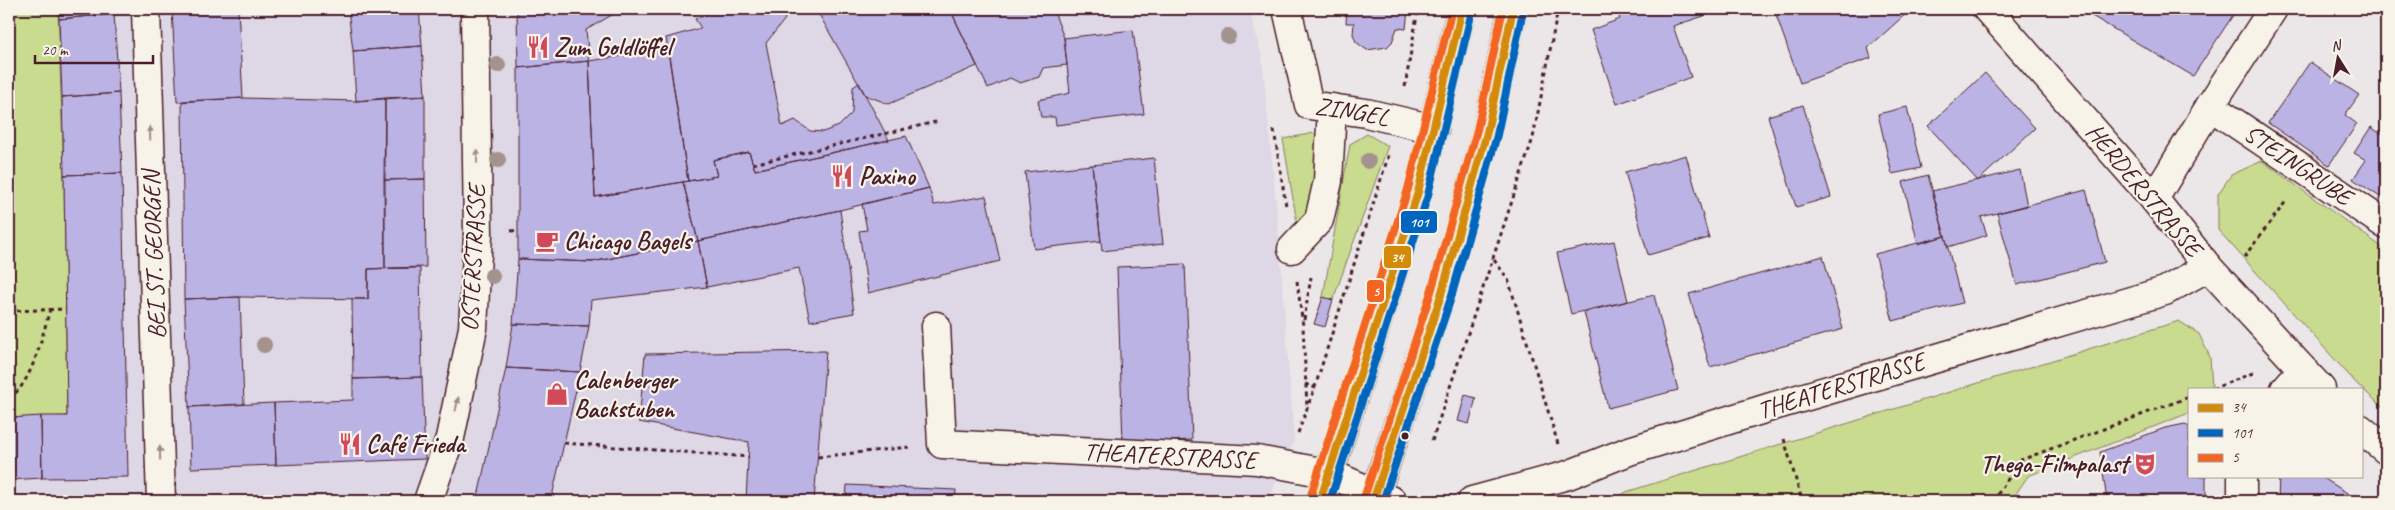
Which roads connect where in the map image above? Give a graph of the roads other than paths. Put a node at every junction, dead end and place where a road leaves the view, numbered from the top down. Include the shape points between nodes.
1 (146, 9) edge
2 (475, 9) edge
3 (1287, 9) edge
4 (1462, 9) edge
5 (1513, 9) edge
6 (1987, 9) edge
7 (2272, 9) edge
8 (2210, 106) junction
9 (1332, 108) junction
10 (1434, 129) junction
11 (2154, 199) junction
12 (2386, 224) edge
13 (1292, 249) road end
14 (2216, 276) junction
15 (936, 326) dead end
16 (2303, 383) edge
17 (2362, 430) edge
18 (2386, 450) edge
19 (1331, 474) junction
20 (2242, 478) edge
21 (1380, 499) edge
22 (161, 501) edge
23 (428, 501) edge
24 (1320, 501) edge
25 (1472, 501) edge
26 (2242, 501) edge

22 -> 1 street, BEI ST. GEORGEN
23 -> 2 street, OSTERSTRASSE via 450,438 473,328 478,235
3 - 9 street, ZINGEL via 1309,105
4 - 10 main road
5 - 21 main road via 1487,132
6 - 11 street, HERDERSTRASSE
7 - 8 street
8 - 11 street
8 - 12 street, STEINGRUBE
9 - 10 street, ZINGEL
9 - 13 street via 1328,181 1319,220
10 - 19 main road via 1418,192
11 - 14 street, HERDERSTRASSE
14 - 16 street, HERDERSTRASSE
14 - 25 street, THEATERSTRASSE via 1774,406 1629,451 1568,475
15 - 19 street, THEATERSTRASSE via 942,444 1257,460
17 - 18 street
19 - 21 street, THEATERSTRASSE
19 - 24 main road
20 - 26 street

